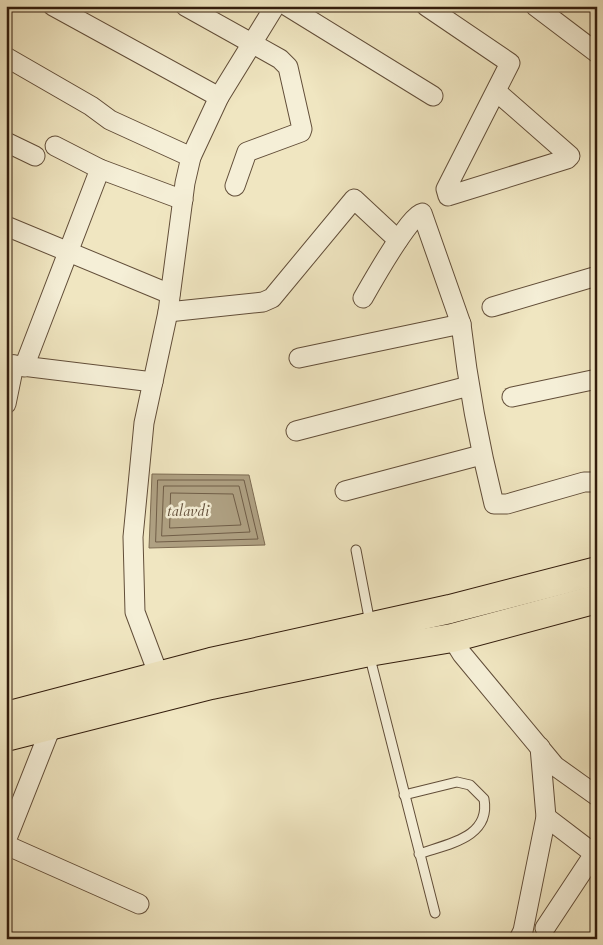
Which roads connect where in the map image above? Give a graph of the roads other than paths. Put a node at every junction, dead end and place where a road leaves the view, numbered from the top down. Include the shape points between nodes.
1 (53, 6) edge
2 (185, 6) edge
3 (275, 6) edge
4 (287, 6) edge
5 (426, 6) edge
6 (535, 6) edge
7 (252, 42) junction
8 (597, 53) edge
9 (6, 57) edge
10 (497, 92) junction
11 (433, 96) dead end
12 (219, 97) junction
13 (6, 142) edge
14 (55, 146) dead end
15 (35, 156) dead end
16 (191, 157) junction
17 (100, 170) junction
18 (235, 186) dead end
19 (183, 200) junction
20 (6, 226) edge
21 (398, 240) junction
22 (69, 253) junction
23 (597, 276) edge
24 (363, 298) dead end
25 (169, 303) junction
26 (492, 306) dead end
27 (461, 324) junction
28 (299, 358) dead end
29 (15, 365) edge
30 (597, 379) edge
31 (153, 382) junction
32 (468, 386) junction
33 (512, 397) dead end
34 (6, 404) edge
35 (296, 431) dead end
36 (481, 455) junction
37 (597, 482) edge
38 (345, 491) dead end
39 (356, 550) dead end
40 (597, 572) edge
41 (597, 599) edge
42 (370, 625) junction
43 (452, 638) junction
44 (369, 652) junction
45 (159, 676) junction
46 (61, 702) junction
47 (6, 716) edge
48 (51, 727) junction
49 (6, 737) edge
50 (540, 747) junction
51 (404, 796) junction
52 (597, 796) edge
53 (546, 817) junction
54 (6, 842) edge
55 (6, 845) edge
56 (419, 854) junction
57 (596, 855) edge
58 (139, 904) dead end
59 (434, 913) dead end
60 (531, 934) edge

1 - 12 street
2 - 7 street
3 - 7 street
4 - 11 street
5 - 10 street via 510,63
6 - 8 street
7 - 12 street
7 - 18 street via 280,58 288,67 302,129 296,135 247,152
9 - 16 street via 110,120
10 - 10 street via 570,156 448,196 446,189
12 - 16 street
13 - 15 street
14 - 17 street
16 - 19 street
17 - 19 street
17 - 22 street
19 - 25 street
20 - 22 street
21 - 24 street
21 - 25 street via 354,199 272,298 263,302
21 - 27 street via 422,213
22 - 25 street
22 - 29 street
23 - 26 street
25 - 31 street
27 - 28 street
27 - 32 street
29 - 31 street
29 - 34 street
30 - 33 street
31 - 45 street via 144,423 133,537 135,612
32 - 35 street
32 - 36 street
36 - 37 street via 494,504 507,504 584,482
36 - 38 street
39 - 42 lane
40 - 42 main road via 450,609
41 - 43 main road
42 - 45 main road
43 - 44 main road
43 - 50 street
44 - 48 main road via 211,685
44 - 51 lane
45 - 46 main road
46 - 47 main road
46 - 48 street
48 - 49 main road
48 - 54 street
50 - 52 street via 555,766
50 - 53 street
51 - 56 lane
51 - 56 lane via 465,782 484,799 482,821 473,834
53 - 57 street
53 - 60 street
55 - 58 street
56 - 59 lane
57 - 60 street

